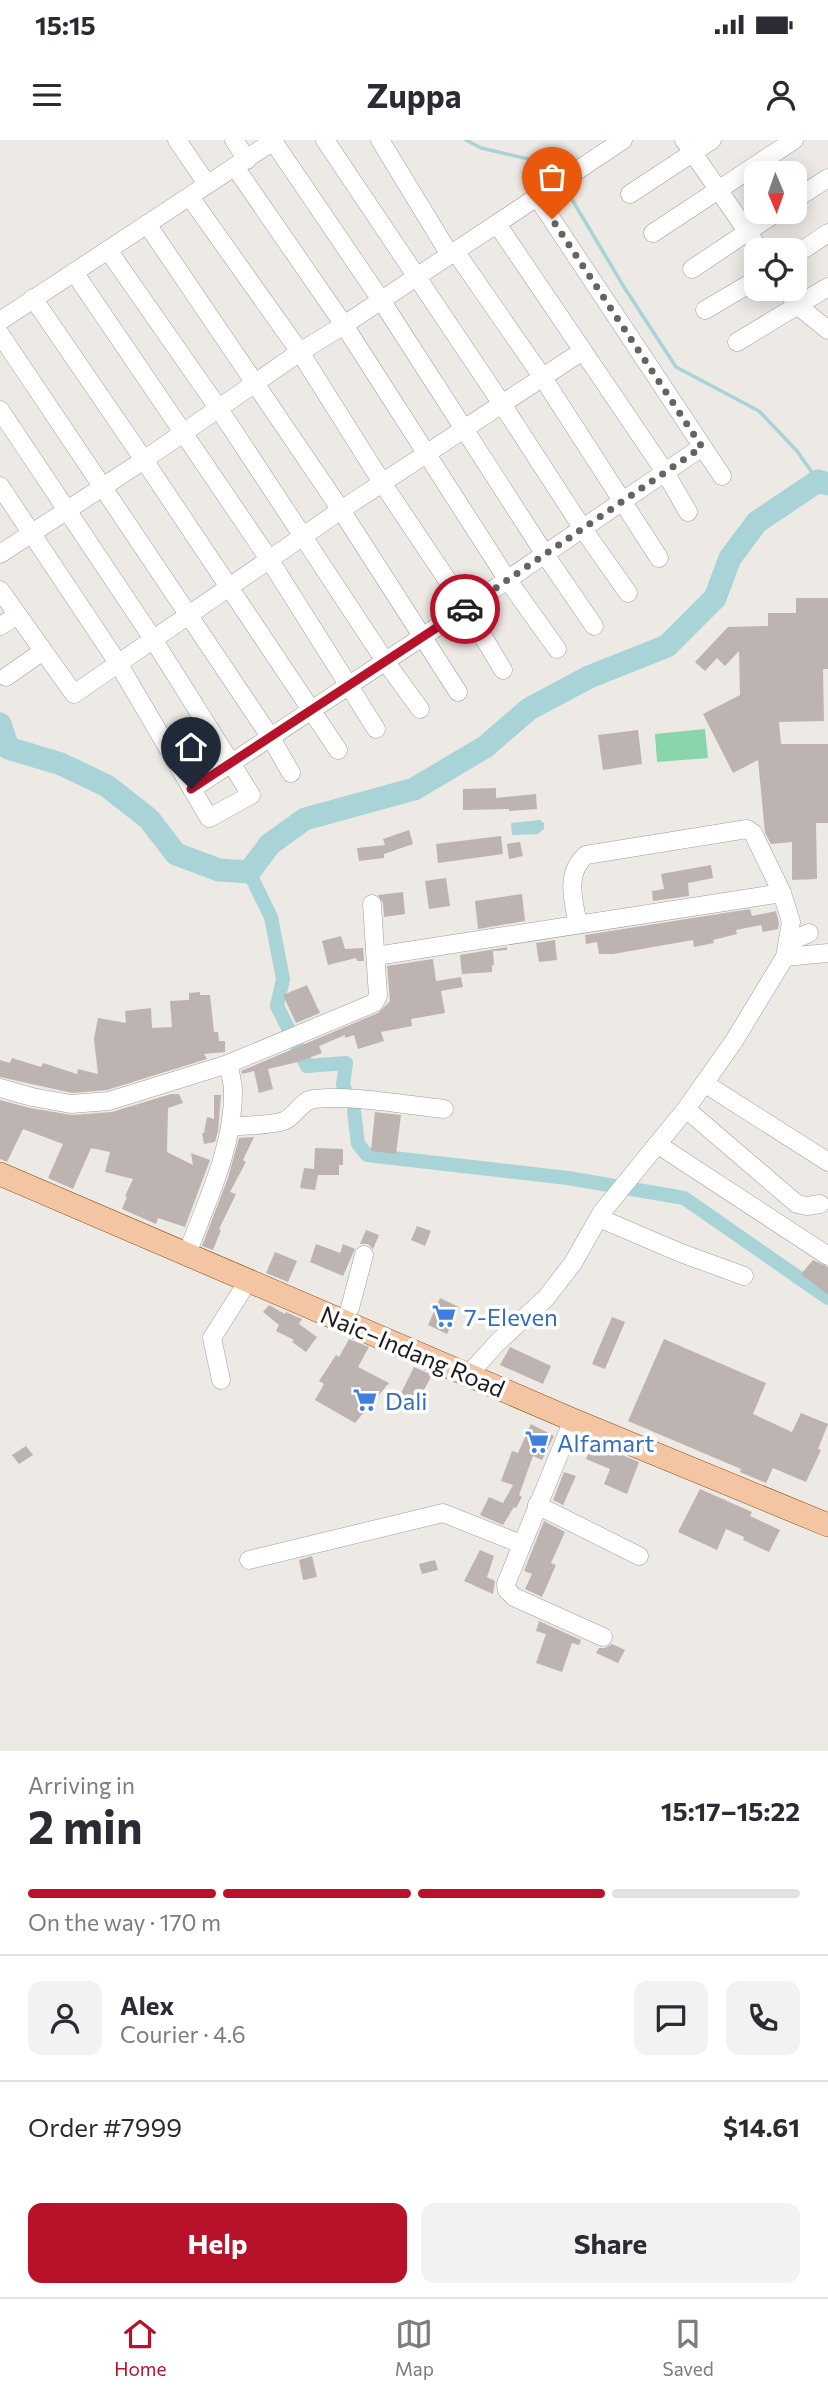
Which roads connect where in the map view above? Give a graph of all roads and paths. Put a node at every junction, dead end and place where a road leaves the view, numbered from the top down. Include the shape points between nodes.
1 (177, 140) edge
2 (234, 140) edge
3 (325, 140) edge
4 (380, 140) edge
5 (623, 140) edge
6 (712, 140) edge
7 (794, 140) edge
8 (274, 141) edge
9 (688, 146) edge
10 (241, 163) junction
11 (828, 178) edge
12 (207, 184) junction
13 (718, 190) junction
14 (807, 192) edge
15 (629, 194) dead end
16 (539, 195) junction
17 (190, 197) junction
18 (147, 224) junction
19 (497, 224) junction
20 (759, 224) edge
21 (747, 232) junction
22 (653, 233) dead end
23 (828, 233) edge
24 (751, 238) edge
25 (807, 247) edge
26 (108, 250) junction
27 (453, 253) junction
28 (692, 269) dead end
29 (74, 272) junction
30 (416, 277) junction
31 (744, 287) edge
32 (828, 287) edge
33 (33, 298) junction
34 (382, 300) junction
35 (794, 301) edge
36 (798, 306) junction
37 (705, 310) dead end
38 (0, 321) edge
39 (344, 325) junction
40 (828, 330) edge
41 (0, 334) edge
42 (737, 342) dead end
43 (300, 352) junction
44 (582, 352) junction
45 (543, 378) junction
46 (257, 383) junction
47 (502, 404) junction
48 (219, 409) junction
49 (0, 410) edge
50 (463, 428) junction
51 (184, 432) junction
52 (702, 447) junction
53 (426, 453) junction
54 (144, 460) junction
55 (665, 472) junction
56 (722, 476) dead end
57 (383, 484) junction
58 (0, 486) edge
59 (103, 486) junction
60 (622, 500) junction
61 (66, 510) junction
62 (341, 510) junction
63 (688, 512) dead end
64 (583, 529) junction
65 (31, 533) junction
66 (303, 536) junction
67 (0, 554) edge
68 (544, 554) junction
69 (659, 558) dead end
70 (269, 559) junction
71 (507, 579) junction
72 (229, 588) junction
73 (0, 590) edge
74 (628, 593) dead end
75 (466, 608) junction
76 (18, 615) junction
77 (188, 615) junction
78 (0, 626) edge
79 (594, 626) dead end
80 (422, 635) junction
81 (153, 639) junction
82 (557, 649) dead end
83 (43, 651) junction
84 (385, 661) junction
85 (118, 663) junction
86 (503, 670) dead end
87 (6, 677) dead end
88 (349, 685) junction
89 (458, 692) dead end
90 (420, 709) dead end
91 (311, 710) junction
92 (376, 729) dead end
93 (271, 738) junction
94 (338, 750) dead end
95 (231, 765) junction
96 (291, 773) dead end
97 (191, 789) junction
98 (782, 893) junction
99 (372, 904) dead end
100 (578, 924) junction
101 (809, 933) dead end
102 (787, 950) junction
103 (828, 953) edge
104 (376, 956) junction
105 (228, 1064) junction
106 (704, 1083) junction
107 (0, 1088) edge
108 (444, 1109) dead end
109 (686, 1109) junction
110 (230, 1127) junction
111 (657, 1144) junction
112 (828, 1163) edge
113 (0, 1174) edge
114 (820, 1204) dead end
115 (600, 1215) junction
116 (187, 1254) junction
117 (364, 1255) dead end
118 (828, 1256) edge
119 (744, 1276) dead end
120 (248, 1281) junction
121 (348, 1314) junction
122 (469, 1374) junction
123 (221, 1380) dead end
124 (573, 1420) junction
125 (537, 1506) junction
126 (828, 1525) edge
127 (521, 1544) junction
128 (639, 1556) dead end
129 (249, 1560) dead end
130 (603, 1637) dead end

1 - 12 street
2 - 10 street
3 - 30 street
4 - 27 street
5 - 16 street
6 - 9 street
7 - 13 street
8 - 10 street
8 - 34 street
9 - 13 street
9 - 15 street
10 - 12 street
10 - 39 street
11 - 14 street
12 - 17 street
13 - 21 street
13 - 22 street
16 - 19 street
16 - 52 street
17 - 18 street
17 - 43 street
18 - 26 street
18 - 46 street
19 - 27 street
19 - 44 street
20 - 21 street
21 - 24 street
21 - 28 street
23 - 25 street
26 - 29 street
26 - 48 street
27 - 30 street
27 - 45 street
29 - 33 street
29 - 51 street
30 - 34 street
30 - 47 street
31 - 37 street
32 - 36 street
33 - 38 street
33 - 54 street
34 - 39 street
34 - 50 street
35 - 36 street
36 - 40 street
36 - 42 street
39 - 43 street
39 - 53 street
41 - 59 street
43 - 46 street
43 - 57 street
44 - 45 street
44 - 55 street
45 - 47 street
45 - 60 street
46 - 48 street
46 - 62 street
47 - 50 street
47 - 64 street
48 - 51 street
48 - 66 street
49 - 61 street
50 - 53 street
50 - 68 street
51 - 54 street
51 - 70 street
52 - 55 street
52 - 56 street
53 - 57 street
53 - 71 street
54 - 59 street
54 - 72 street
55 - 60 street
55 - 63 street
57 - 62 street
57 - 75 street
58 - 65 street
59 - 61 street
59 - 77 street
60 - 64 street
60 - 69 street
61 - 65 street
61 - 81 street
62 - 66 street
62 - 80 street
64 - 68 street
64 - 74 street
65 - 67 street
65 - 85 street
66 - 70 street
66 - 84 street
68 - 71 street
68 - 79 street
70 - 72 street
70 - 88 street
71 - 75 street
71 - 82 street
72 - 77 street
72 - 91 street
73 - 76 street
75 - 80 street
75 - 86 street
76 - 78 street
76 - 83 street
77 - 81 street
77 - 93 street
80 - 84 street
80 - 89 street
81 - 85 street
81 - 95 street
83 - 85 street via 74,694
83 - 87 street
84 - 88 street
84 - 90 street
85 - 97 street
88 - 91 street
88 - 92 street
91 - 93 street
91 - 94 street
93 - 95 street
93 - 96 street
95 - 97 street
95 - 97 street via 251,795 209,818
98 - 100 street
98 - 100 street via 753,833 735,830 586,855 571,884
98 - 102 street via 791,922
99 - 104 street
100 - 104 street
101 - 102 street
102 - 103 street
102 - 106 street
104 - 105 street via 378,996 374,1003
105 - 107 street via 109,1101 71,1104
105 - 110 street via 234,1088
106 - 109 street
106 - 112 street
108 - 110 street via 312,1100 280,1122
109 - 111 street
109 - 114 street via 797,1204
110 - 116 street
111 - 115 street
111 - 118 street
113 - 116 main road, Naic–Indang Road
115 - 119 street
115 - 122 street via 573,1263 546,1298
116 - 120 main road, Naic–Indang Road
117 - 121 street
120 - 121 main road, Naic–Indang Road
120 - 123 street via 212,1338
121 - 122 main road, Naic–Indang Road
122 - 124 main road, Naic–Indang Road
124 - 125 street
124 - 126 main road, Naic–Indang Road
125 - 127 street
125 - 128 street
127 - 129 street via 443,1513
127 - 130 street via 507,1577 510,1594

